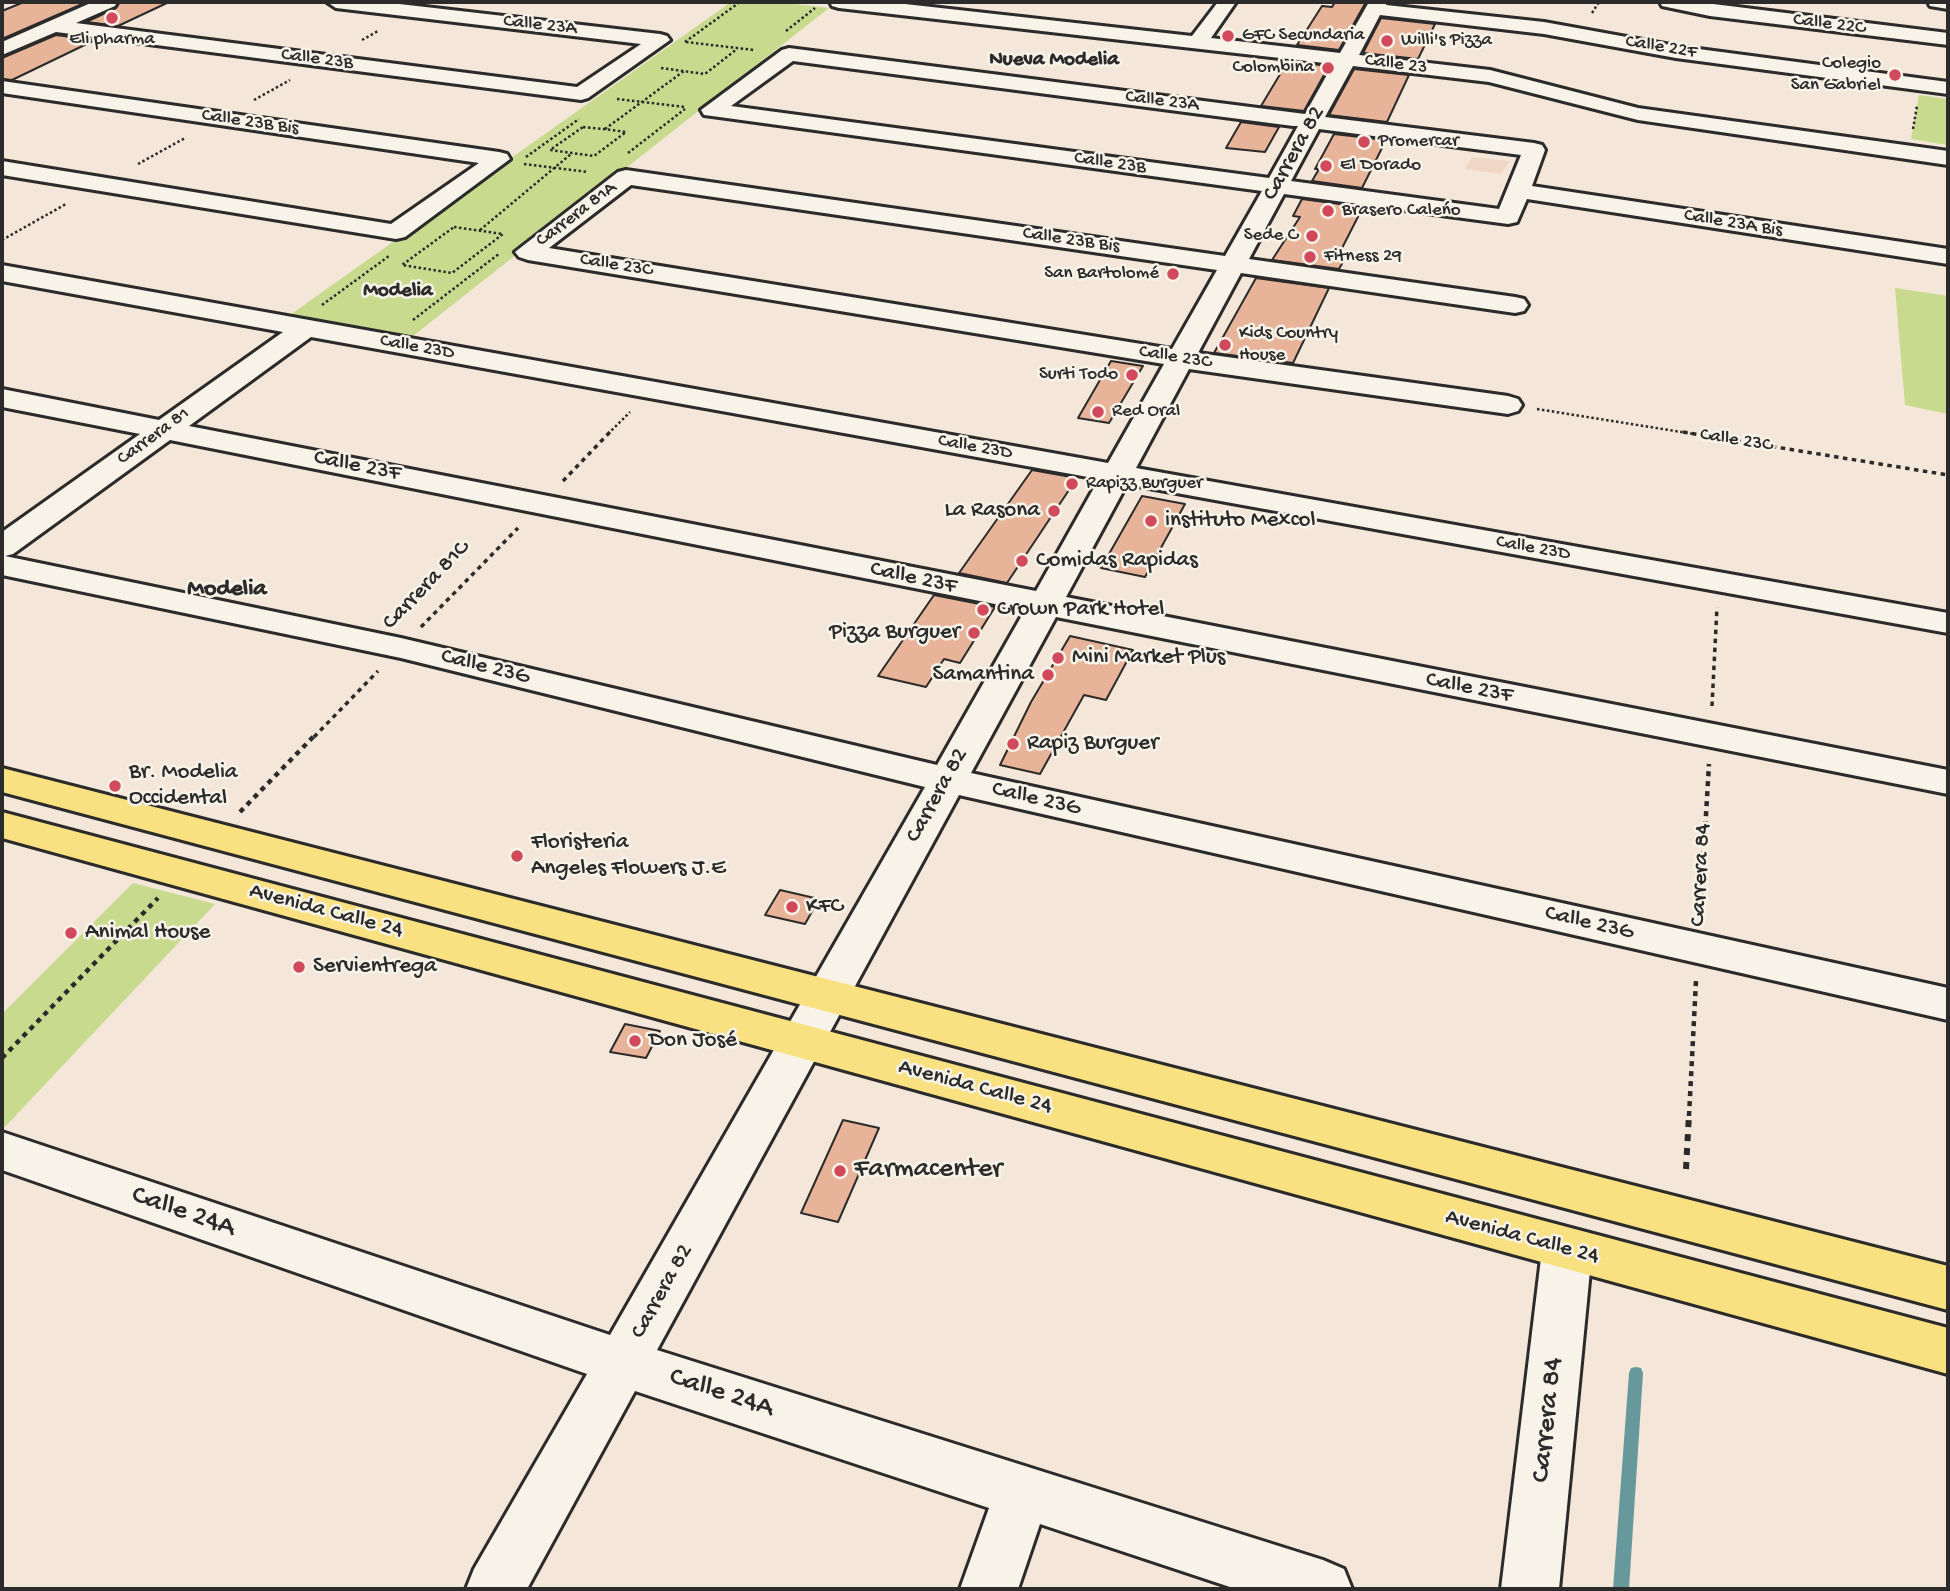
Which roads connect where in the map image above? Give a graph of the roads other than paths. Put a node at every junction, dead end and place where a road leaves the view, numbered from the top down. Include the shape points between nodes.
1 (108, 2) edge
2 (336, 2) edge
3 (839, 2) edge
4 (1227, 2) edge
5 (1669, 2) edge
6 (1937, 2) edge
7 (1948, 3) edge
8 (922, 6) edge
9 (1376, 6) edge
10 (1070, 10) dead end
11 (53, 26) junction
12 (1055, 26) junction
13 (1948, 39) edge
14 (1198, 42) junction
15 (2, 49) edge
16 (789, 54) joint
17 (1347, 59) junction
18 (2, 87) edge
19 (1948, 88) edge
20 (582, 94) joint
21 (1567, 98) junction
22 (1552, 120) dead end
23 (1313, 121) junction
24 (1948, 158) edge
25 (2, 168) edge
26 (626, 177) joint
27 (1277, 186) junction
28 (1518, 191) junction
29 (528, 252) joint
30 (1913, 252) junction
31 (1948, 257) edge
32 (1234, 264) junction
33 (2, 273) edge
34 (1948, 273) edge
35 (1515, 305) dead end
36 (306, 328) junction
37 (1181, 359) junction
38 (2, 398) edge
39 (1508, 405) road end
40 (165, 429) junction
41 (1117, 474) junction
42 (2, 547) edge
43 (2, 565) edge
44 (1044, 606) junction
45 (1948, 623) edge
46 (2, 780) edge
47 (947, 780) junction
48 (1948, 782) edge
49 (2, 825) edge
50 (827, 997) junction
51 (1948, 1004) edge
52 (804, 1041) junction
53 (2, 1151) edge
54 (1567, 1250) junction
55 (1948, 1288) edge
56 (1948, 1351) edge
57 (623, 1363) junction
58 (1023, 1492) junction
59 (495, 1589) edge
60 (989, 1589) edge
61 (1323, 1589) edge
62 (1530, 1589) edge

1 - 11 street
2 - 20 street, Calle 23A via 660,40
3 - 8 street, Calle 23
4 - 14 street
5 - 13 street, Calle 22C
6 - 7 street
8 - 12 street, Calle 23
9 - 17 street, Carrera 82
9 - 19 street, Calle 22F
10 - 12 street
11 - 15 street
11 - 20 street, Calle 23B
12 - 14 street, Calle 23
14 - 17 street, Calle 23
16 - 23 street, Calle 23A
16 - 27 street, Calle 23B via 712,110
17 - 21 street, Calle 23 via 1490,76
17 - 23 street, Carrera 82
18 - 25 street, Calle 23B Bis via 499,159 396,232
21 - 22 street
21 - 24 street, Calle 23 via 1638,114
23 - 27 street, Carrera 82
23 - 28 street, Calle 23A via 1534,150
26 - 29 street, Carrera 81A
26 - 32 street, Calle 23B Bis
27 - 28 street, Calle 23B via 1508,217
27 - 32 street, Carrera 82
28 - 30 street, Calle 23A Bis
29 - 37 street, Calle 23C
30 - 31 street, Calle 23A Bis
30 - 34 street via 1913,264
32 - 35 street, Calle 23B Bis
32 - 37 street, Carrera 82
33 - 36 street, Calle 23D
36 - 40 street, Carrera 81
36 - 41 street, Calle 23D
37 - 39 street, Calle 23C
37 - 41 street, Carrera 82
38 - 40 street, Calle 23F
40 - 42 street, Carrera 81
40 - 44 street, Calle 23F
41 - 44 street, Carrera 82
41 - 45 street, Calle 23D via 1520,537 1719,582
43 - 47 street, Calle 23G via 401,648
44 - 47 street, Carrera 82
44 - 48 street, Calle 23F
46 - 50 main road, Avenida Calle 24
47 - 50 street, Carrera 82
47 - 51 street, Calle 23G
49 - 52 main road, Avenida Calle 24
50 - 52 street, Carrera 82
50 - 55 main road, Avenida Calle 24
52 - 54 main road, Avenida Calle 24
52 - 57 street, Carrera 82
53 - 57 street, Calle 24A
54 - 56 main road, Avenida Calle 24
54 - 62 street, Carrera 84
57 - 58 street, Calle 24A
57 - 59 street, Carrera 82
58 - 60 street
58 - 61 street, Calle 24A

